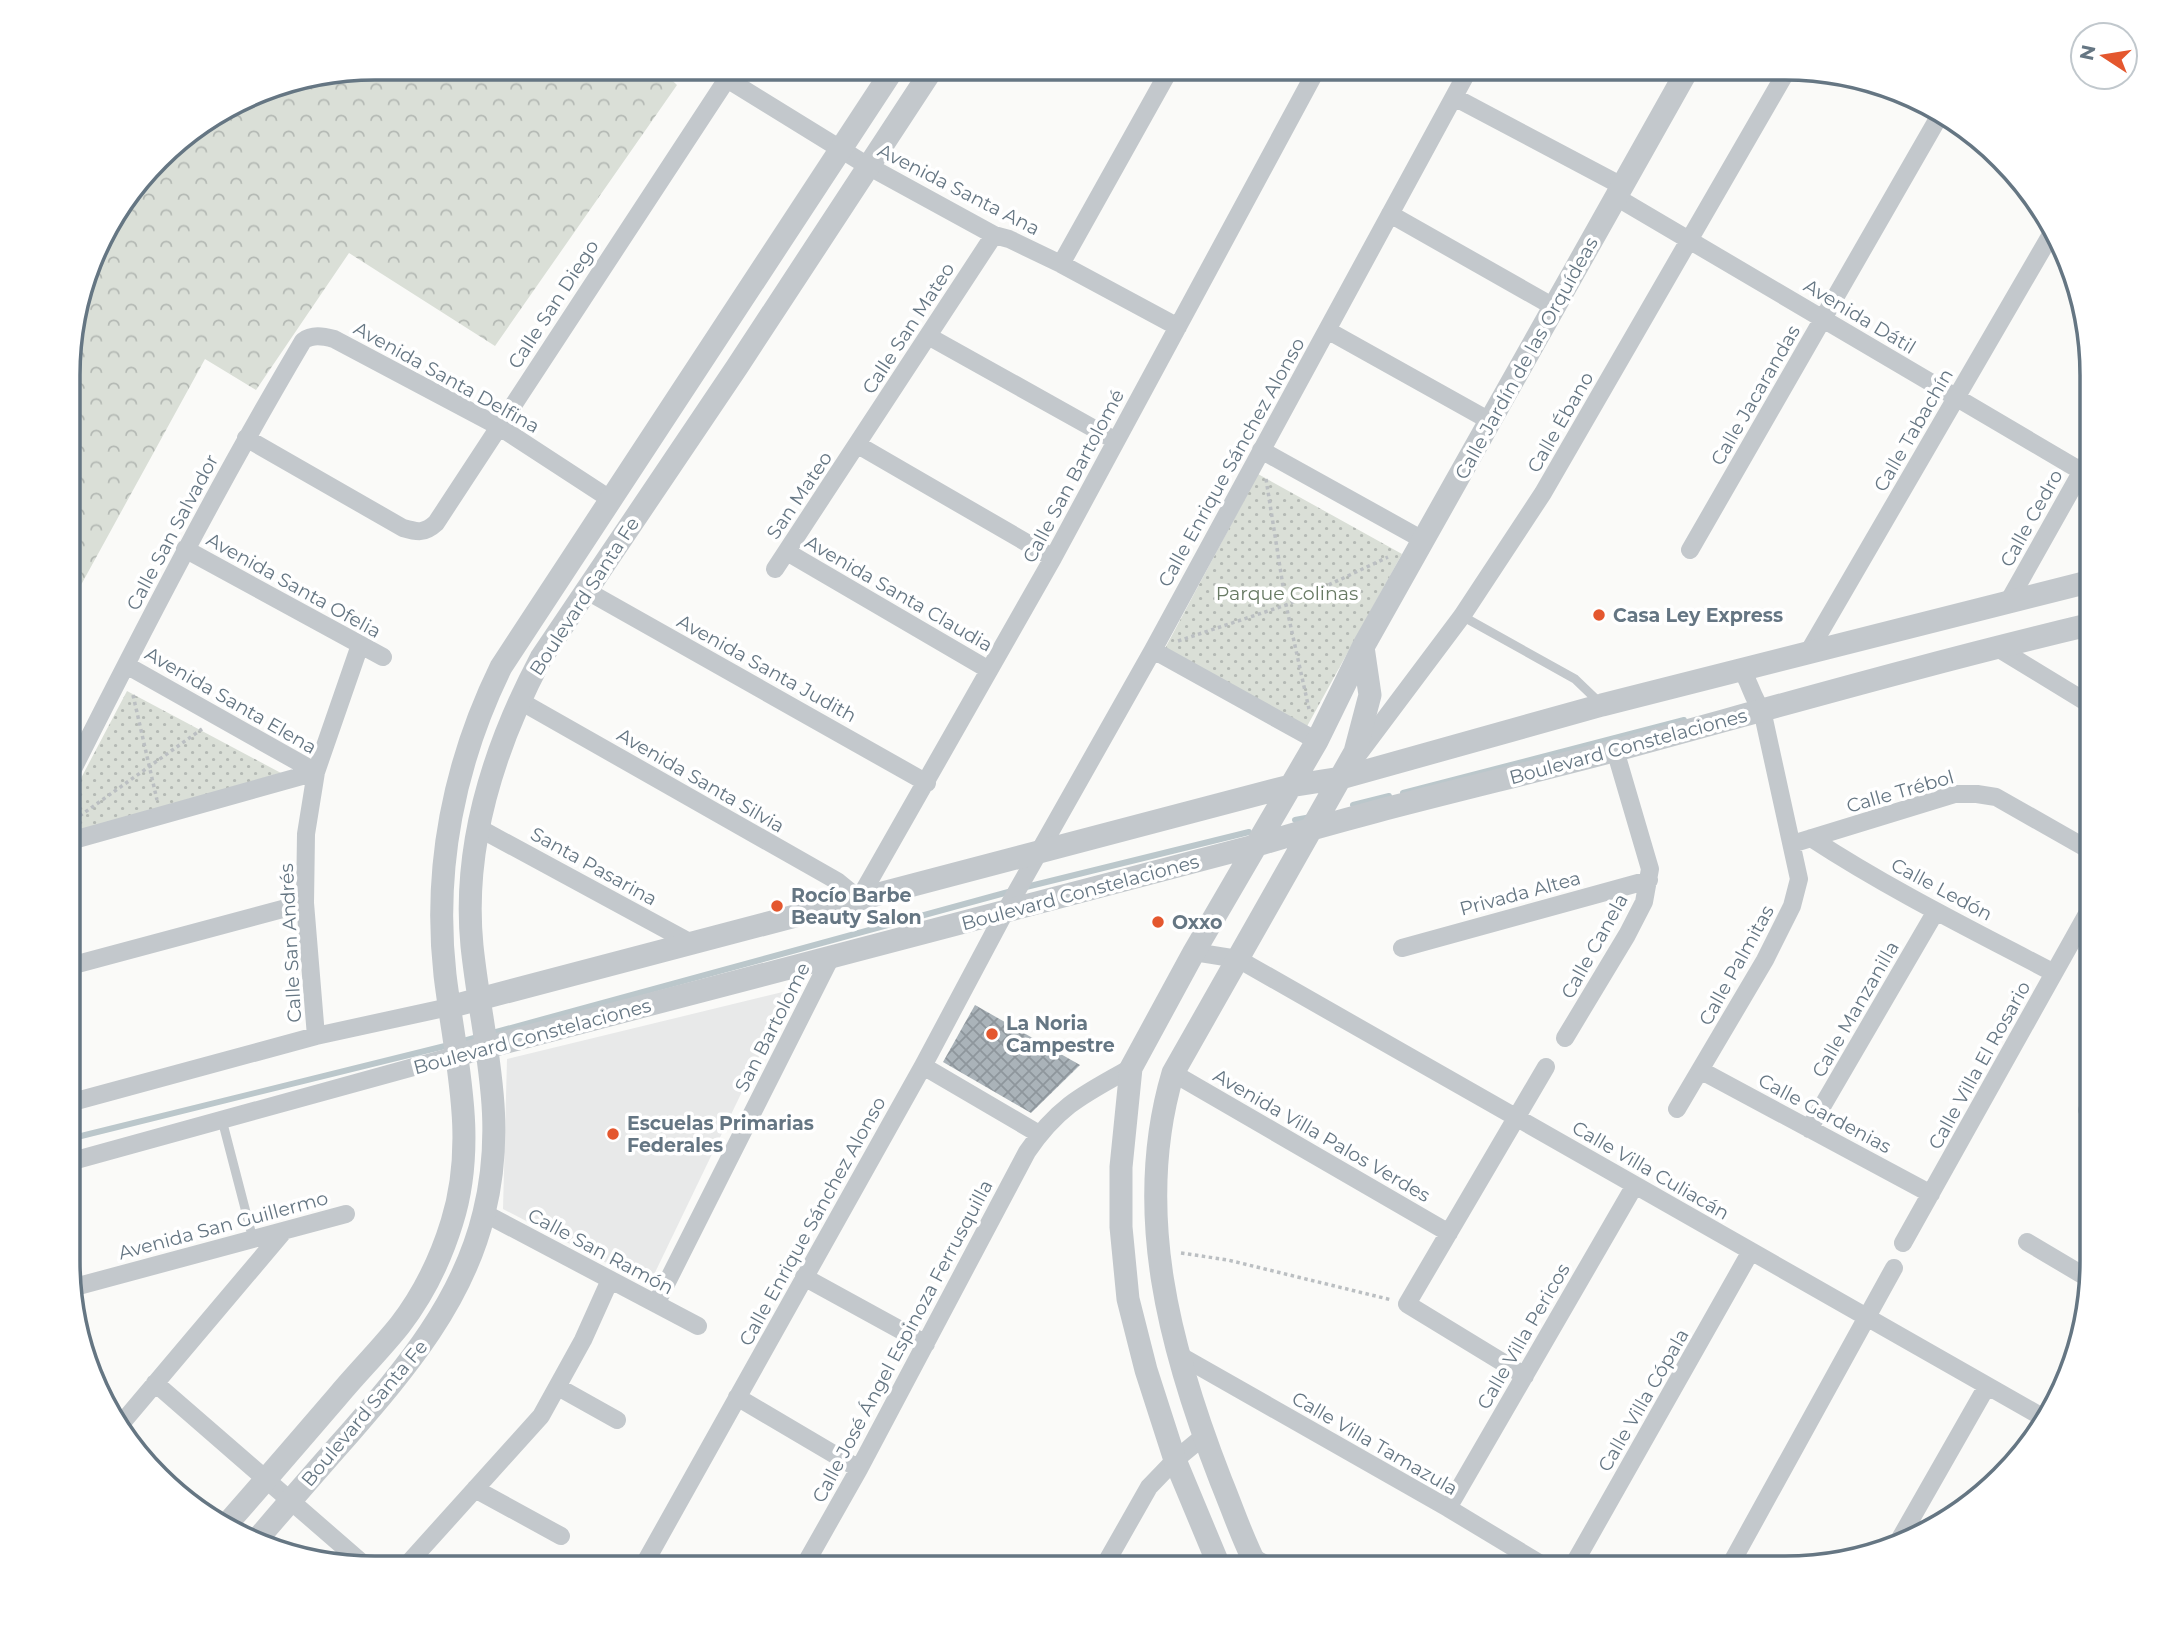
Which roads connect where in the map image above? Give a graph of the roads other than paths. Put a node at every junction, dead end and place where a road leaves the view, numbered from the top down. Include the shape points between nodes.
1 (726, 80) edge
2 (729, 80) edge
3 (886, 80) edge
4 (925, 80) edge
5 (1164, 80) edge
6 (1311, 80) edge
7 (1463, 80) edge
8 (1682, 80) edge
9 (1782, 80) edge
10 (1454, 97) junction
11 (1936, 122) edge
12 (841, 150) junction
13 (867, 166) junction
14 (1619, 192) junction
15 (1390, 214) junction
16 (994, 235) junction
17 (1689, 240) junction
18 (2047, 241) edge
19 (1061, 264) junction
20 (1555, 307) junction
21 (1823, 319) junction
22 (1178, 327) junction
23 (1327, 330) junction
24 (928, 336) junction
25 (334, 339) joint
26 (1956, 398) junction
27 (1490, 421) junction
28 (498, 426) junction
29 (246, 438) junction
30 (1116, 441) junction
31 (858, 444) junction
32 (1261, 450) junction
33 (2080, 470) edge
34 (2080, 473) edge
35 (610, 499) junction
36 (1423, 540) junction
37 (185, 549) junction
38 (1690, 550) dead end
39 (787, 552) junction
40 (1053, 558) junction
41 (775, 569) dead end
42 (2080, 584) edge
43 (587, 591) junction
44 (2007, 604) junction
45 (1462, 616) junction
46 (2080, 627) edge
47 (360, 645) junction
48 (1363, 647) junction
49 (1996, 647) junction
50 (1153, 650) junction
51 (1810, 651) junction
52 (383, 657) dead end
53 (126, 665) junction
54 (989, 670) junction
55 (1745, 674) junction
56 (2080, 698) edge
57 (520, 701) junction
58 (1602, 705) junction
59 (1759, 707) junction
60 (1317, 741) junction
61 (1615, 750) junction
62 (80, 755) edge
63 (316, 772) junction
64 (1341, 778) junction
65 (927, 783) junction
66 (1290, 786) junction
67 (477, 827) junction
68 (1312, 828) junction
69 (80, 838) edge
70 (1811, 838) junction
71 (1792, 844) junction
72 (2080, 845) edge
73 (1254, 846) junction
74 (1038, 852) junction
75 (1649, 880) junction
76 (859, 899) junction
77 (305, 903) junction
78 (1011, 903) junction
79 (1936, 911) junction
80 (2080, 927) edge
81 (691, 943) junction
82 (1402, 948) dead end
83 (1194, 952) junction
84 (831, 957) junction
85 (1238, 959) junction
86 (80, 963) edge
87 (2054, 973) junction
88 (481, 1005) junction
89 (451, 1014) junction
90 (316, 1036) junction
91 (1565, 1038) dead end
92 (487, 1042) junction
93 (456, 1051) junction
94 (923, 1066) junction
95 (1546, 1067) dead end
96 (1131, 1068) junction
97 (1700, 1070) junction
98 (1173, 1073) junction
99 (80, 1100) edge
100 (1677, 1109) dead end
101 (1517, 1118) junction
102 (222, 1120) junction
103 (1809, 1129) junction
104 (1039, 1133) junction
105 (80, 1159) edge
106 (1635, 1185) junction
107 (1931, 1194) junction
108 (484, 1213) junction
109 (346, 1214) dead end
110 (284, 1231) junction
111 (1449, 1233) junction
112 (253, 1239) junction
113 (2027, 1242) dead end
114 (1903, 1243) dead end
115 (1751, 1251) junction
116 (1894, 1268) dead end
117 (2079, 1273) edge
118 (804, 1277) junction
119 (610, 1280) junction
120 (81, 1285) edge
121 (656, 1304) junction
122 (1867, 1317) junction
123 (698, 1326) dead end
124 (926, 1345) junction
125 (1179, 1355) junction
126 (1525, 1376) junction
127 (155, 1383) junction
128 (1987, 1385) junction
129 (558, 1387) junction
130 (737, 1397) junction
131 (135, 1407) junction
132 (121, 1411) edge
133 (2037, 1414) edge
134 (126, 1418) edge
135 (617, 1420) dead end
136 (1204, 1436) junction
137 (1175, 1460) junction
138 (859, 1469) junction
139 (265, 1479) junction
140 (475, 1489) junction
141 (290, 1501) junction
142 (1448, 1508) junction
143 (231, 1519) edge
144 (1904, 1531) edge
145 (262, 1534) edge
146 (561, 1536) dead end
147 (354, 1556) edge
148 (415, 1556) edge
149 (649, 1556) edge
150 (810, 1556) edge
151 (1110, 1556) edge
152 (1215, 1556) edge
153 (1253, 1556) edge
154 (1527, 1556) edge
155 (1578, 1556) edge
156 (1735, 1556) edge

1 - 28 street, Calle San Diego
2 - 12 street, Avenida Santa Ana
3 - 12 street, Boulevard Santa Fe
4 - 13 street, Boulevard Santa Fe
5 - 19 street
6 - 22 street, Calle San Bartolomé
7 - 10 street, Calle Enrique Sánchez Alonso
8 - 14 street, Calle Jardín de las Orquídeas
9 - 17 street, Calle Ébano
10 - 14 street, Avenida Dátil
10 - 15 street, Calle Enrique Sánchez Alonso
11 - 21 street, Calle Jacarandas
12 - 13 street, Avenida Santa Ana
12 - 35 street, Boulevard Santa Fe
13 - 16 street, Avenida Santa Ana
13 - 43 street, Boulevard Santa Fe
14 - 17 street, Avenida Dátil
14 - 20 street, Calle Jardín de las Orquídeas
15 - 20 street
15 - 23 street, Calle Enrique Sánchez Alonso
16 - 19 street, Avenida Santa Ana
16 - 24 street, Calle San Mateo
17 - 21 street, Avenida Dátil
17 - 45 street, Calle Ébano via 1543,493
18 - 26 street, Calle Tabachín
19 - 22 street, Avenida Santa Ana
20 - 27 street, Calle Jardín de las Orquídeas
21 - 26 street, Avenida Dátil
21 - 38 street, Calle Jacarandas
22 - 30 street, Calle San Bartolomé
23 - 27 street
23 - 32 street, Calle Enrique Sánchez Alonso
24 - 30 street
24 - 31 street, Calle San Mateo
25 - 28 street, Avenida Santa Delfina
25 - 29 street, Calle San Salvador via 315,336 303,341
26 - 33 street, Avenida Dátil
26 - 51 street, Calle Tabachín
27 - 36 street, Calle Jardín de las Orquídeas
28 - 29 street, Calle San Diego via 436,523 422,533 403,528
28 - 35 street, Avenida Santa Delfina
29 - 37 street, Calle San Salvador
30 - 40 street, Calle San Bartolomé
31 - 39 street, San Mateo
31 - 40 street
32 - 36 street
32 - 50 street, Calle Enrique Sánchez Alonso
34 - 44 street, Calle Cedro
35 - 89 street, Boulevard Santa Fe via 501,667 461,770 443,865 442,924
36 - 48 street, Calle Jardín de las Orquídeas
37 - 47 street, Avenida Santa Ofelia
37 - 53 street, Calle San Salvador
39 - 41 street, San Mateo
39 - 54 street, Avenida Santa Claudia
40 - 54 street, Calle San Bartolomé
42 - 44 street
43 - 57 street, Boulevard Santa Fe via 541,658
43 - 65 street, Avenida Santa Judith
44 - 51 street
45 - 58 lane via 1576,679
45 - 64 street, Calle Ébano
46 - 49 street, Boulevard Constelaciones
47 - 52 street, Avenida Santa Ofelia
47 - 63 street, Calle San Andrés
48 - 60 street, Calle Jardín de las Orquídeas
48 - 64 street via 1370,695 1355,752
49 - 56 street
49 - 59 street, Boulevard Constelaciones
50 - 60 street
50 - 74 street, Calle Enrique Sánchez Alonso
51 - 55 street
53 - 62 street, Calle San Salvador
53 - 63 street, Avenida Santa Elena
54 - 65 street, Calle San Bartolomé
55 - 58 street
55 - 59 street, Calle Palmitas
57 - 67 street, Boulevard Santa Fe via 489,781
57 - 76 street, Avenida Santa Silvia via 837,881
58 - 64 street
59 - 61 street, Boulevard Constelaciones
59 - 71 street, Calle Palmitas
60 - 66 street, Calle Jardín de las Orquídeas
61 - 68 street, Boulevard Constelaciones
61 - 75 street, Calle Canela via 1650,869
63 - 69 street
63 - 77 street, Calle San Andrés via 306,834
64 - 66 street
64 - 68 street
65 - 76 street, Calle San Bartolomé
66 - 73 street, Calle Jardín de las Orquídeas
66 - 74 street
67 - 81 street, Santa Pasarina
67 - 88 street, Boulevard Santa Fe via 470,903
68 - 73 street, Boulevard Constelaciones
68 - 85 street
70 - 71 street, Calle Trébol
70 - 72 street, Calle Trébol via 1955,794 1977,794 1996,797
70 - 79 street, Calle Ledón
71 - 97 street, Calle Palmitas via 1799,878 1792,906
73 - 78 street, Boulevard Constelaciones
73 - 83 street, Calle Jardín de las Orquídeas
74 - 76 street
74 - 78 street, Calle Enrique Sánchez Alonso
75 - 82 street, Privada Altea
75 - 91 street, Calle Canela via 1627,934
76 - 81 street
77 - 86 street
77 - 90 street, Calle San Andrés
78 - 84 street, Boulevard Constelaciones
78 - 94 street, Calle Enrique Sánchez Alonso
79 - 87 street, Calle Ledón
79 - 103 street, Calle Manzanilla
80 - 87 street, Calle Villa El Rosario
81 - 88 street
83 - 85 street
83 - 96 street, Calle Jardín de las Orquídeas
84 - 92 street, Boulevard Constelaciones
84 - 121 street, San Bartolome
85 - 98 street
85 - 101 street, Calle Villa Culiacán
87 - 107 street, Calle Villa El Rosario
88 - 89 street
88 - 92 street, Boulevard Santa Fe
89 - 90 street
89 - 93 street, Boulevard Santa Fe
90 - 99 street
92 - 93 street, Boulevard Constelaciones
92 - 108 street, Boulevard Santa Fe via 495,1120 492,1177
93 - 102 street, Boulevard Constelaciones
93 - 139 street, Boulevard Santa Fe via 464,1118 463,1173 453,1220 436,1263 400,1325
94 - 104 street
94 - 118 street, Calle Enrique Sánchez Alonso
95 - 101 street
96 - 104 street, Calle José Ángel Espinoza Ferrusquilla via 1080,1096
96 - 137 street via 1121,1167 1127,1287 1146,1370
97 - 100 street, Calle Palmitas
97 - 103 street, Calle Gardenias
98 - 111 street, Avenida Villa Palos Verdes
98 - 125 street via 1165,1100 1154,1198 1165,1301
101 - 106 street, Calle Villa Culiacán
101 - 111 street
102 - 105 street, Boulevard Constelaciones
102 - 112 lane
103 - 107 street, Calle Gardenias
104 - 124 street, Calle José Ángel Espinoza Ferrusquilla
106 - 115 street, Calle Villa Culiacán
106 - 126 street, Calle Villa Pericos
107 - 114 street, Calle Villa El Rosario
108 - 119 street, Calle San Ramón
108 - 141 street, Boulevard Santa Fe via 462,1278 437,1322 409,1363
109 - 110 street, Avenida San Guillermo
110 - 112 street, Avenida San Guillermo
110 - 127 street
111 - 126 street via 1407,1304
112 - 120 street, Avenida San Guillermo
113 - 117 street
115 - 122 street, Calle Villa Culiacán
115 - 155 street, Calle Villa Cópala
116 - 122 street
118 - 124 street
118 - 130 street, Calle Enrique Sánchez Alonso
119 - 121 street, Calle San Ramón
119 - 129 street
121 - 123 street, Calle San Ramón
122 - 128 street, Calle Villa Culiacán
122 - 156 street
124 - 138 street, Calle José Ángel Espinoza Ferrusquilla
125 - 136 street
125 - 142 street, Calle Villa Tamazula
126 - 142 street, Calle Villa Pericos
127 - 131 street
127 - 139 street
128 - 133 street, Calle Villa Culiacán
128 - 144 street
129 - 135 street
129 - 140 street via 541,1416
130 - 138 street
130 - 149 street, Calle Enrique Sánchez Alonso
131 - 132 street
131 - 134 street
136 - 137 street
136 - 153 street
137 - 151 street via 1149,1487
137 - 152 street
138 - 150 street, Calle José Ángel Espinoza Ferrusquilla
139 - 141 street
139 - 143 street, Boulevard Santa Fe
140 - 146 street
140 - 148 street
141 - 145 street, Boulevard Santa Fe
141 - 147 street
142 - 154 street, Calle Villa Tamazula

